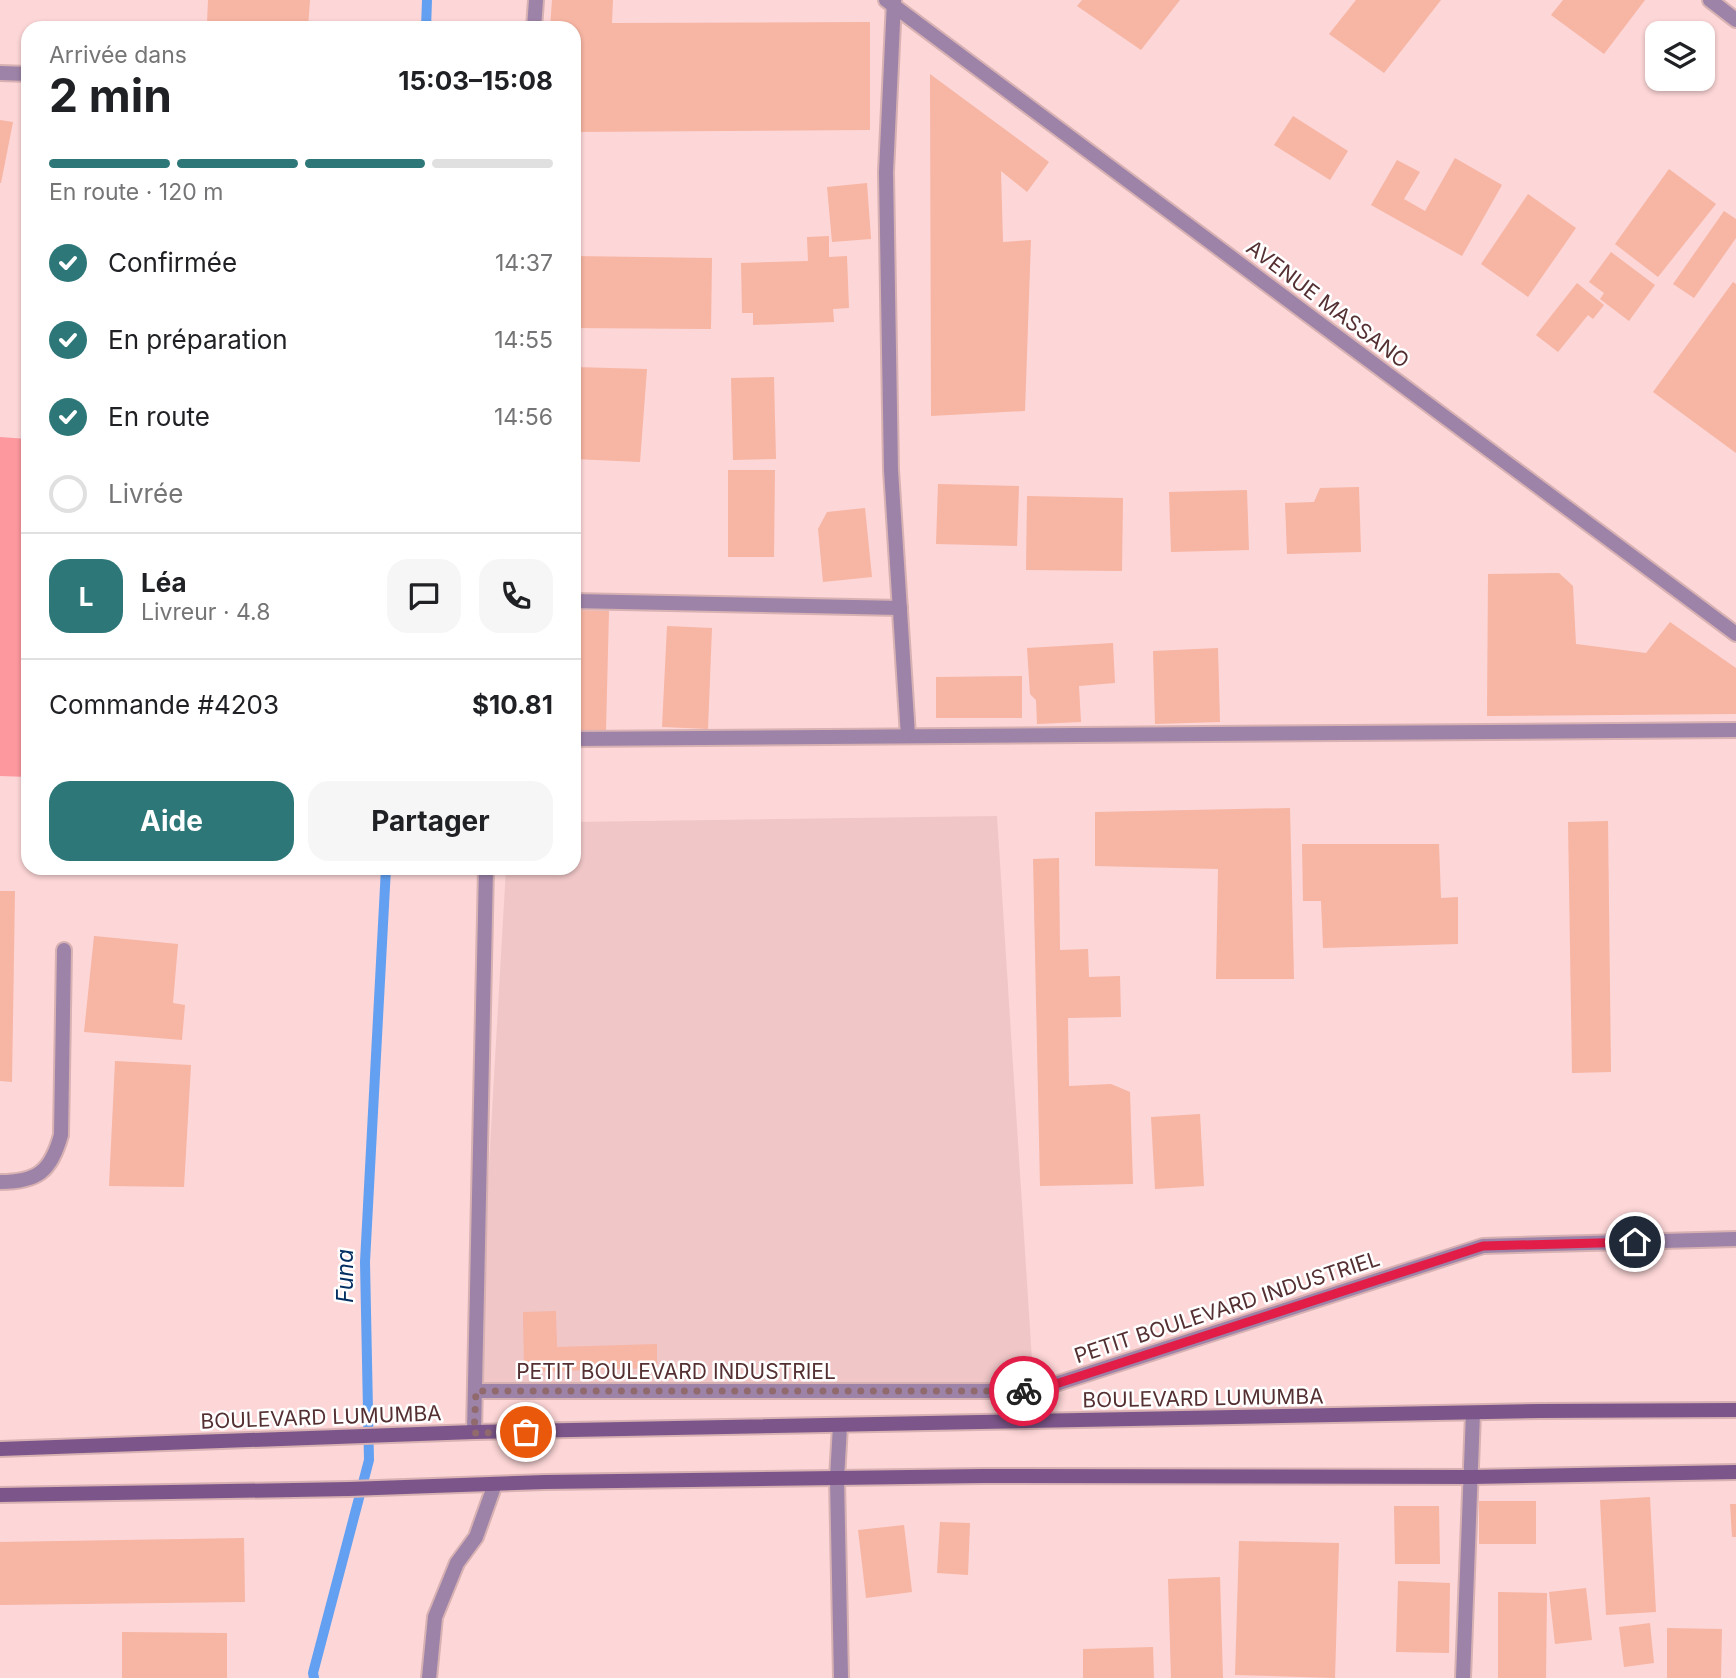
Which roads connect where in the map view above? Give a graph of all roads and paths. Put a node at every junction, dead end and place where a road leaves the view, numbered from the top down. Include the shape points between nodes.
1 (536, 0) edge
2 (1710, 0) edge
3 (891, 2) edge
4 (1736, 20) edge
5 (534, 21) edge
6 (0, 73) edge
7 (21, 74) edge
8 (581, 601) edge
9 (900, 608) junction
10 (1736, 634) edge
11 (1736, 730) edge
12 (908, 736) junction
13 (581, 739) edge
14 (486, 875) edge
15 (64, 950) dead end
16 (0, 1182) edge
17 (1736, 1239) edge
18 (476, 1391) junction
19 (1736, 1410) edge
20 (1473, 1413) junction
21 (840, 1426) junction
22 (474, 1433) junction
23 (0, 1449) edge
24 (1736, 1472) edge
25 (1472, 1477) junction
26 (837, 1478) junction
27 (495, 1484) junction
28 (0, 1495) edge
29 (429, 1678) edge
30 (841, 1678) edge
31 (1463, 1678) edge

1 - 5 street
2 - 4 street
3 - 9 street via 886,172 891,470
3 - 10 street, AVENUE MASSANO
6 - 7 street
8 - 9 street
9 - 12 street
11 - 12 street
12 - 13 street
14 - 18 street
15 - 16 street via 61,1135 55,1156 44,1171 32,1178
17 - 18 street, PETIT BOULEVARD INDUSTRIEL via 1483,1246 1034,1391
18 - 22 street
19 - 20 main road, BOULEVARD LUMUMBA
20 - 21 main road, BOULEVARD LUMUMBA
20 - 25 street
21 - 22 main road, BOULEVARD LUMUMBA
21 - 26 street
22 - 23 main road, BOULEVARD LUMUMBA
24 - 25 main road
25 - 26 main road
25 - 31 street
26 - 27 main road
26 - 30 street
27 - 28 main road
27 - 29 street via 475,1537 457,1563 435,1617

